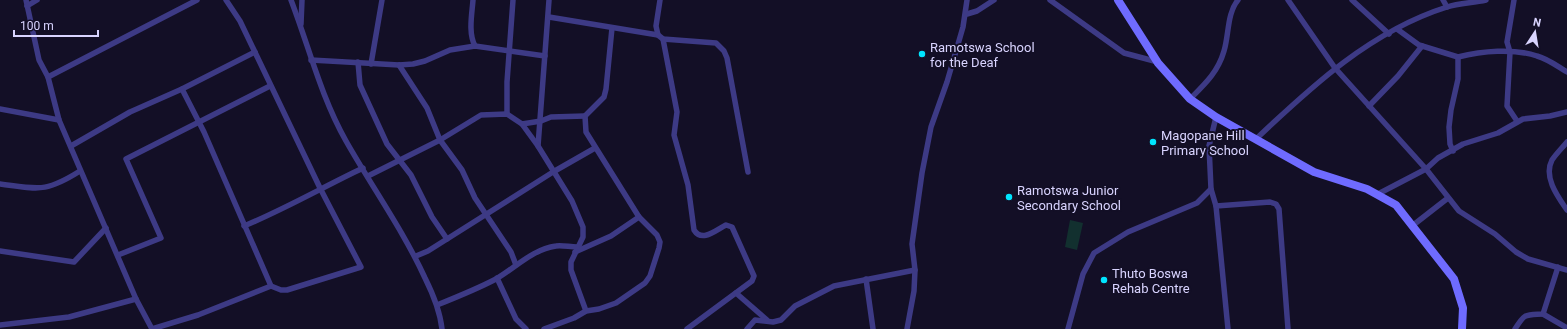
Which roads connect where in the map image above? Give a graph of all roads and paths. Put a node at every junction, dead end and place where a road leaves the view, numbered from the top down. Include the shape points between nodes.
1 (37, 0) edge
2 (197, 0) edge
3 (226, 0) edge
4 (291, 0) edge
5 (302, 0) edge
6 (382, 0) edge
7 (473, 0) edge
8 (514, 0) edge
9 (549, 0) edge
10 (660, 0) edge
11 (967, 0) edge
12 (994, 0) edge
13 (1050, 0) edge
14 (1118, 0) edge
15 (1238, 0) edge
16 (1288, 0) edge
17 (1352, 0) edge
18 (1443, 0) edge
19 (1486, 0) edge
20 (1514, 0) edge
21 (26, 3) edge
22 (1447, 7) junction
23 (967, 14) junction
24 (549, 17) junction
25 (612, 28) junction
26 (1397, 29) junction
27 (301, 31) junction
28 (1389, 34) junction
29 (658, 35) junction
30 (663, 40) junction
31 (474, 46) junction
32 (1422, 46) junction
33 (509, 51) junction
34 (255, 52) junction
35 (1510, 52) junction
36 (545, 56) junction
37 (1458, 57) junction
38 (311, 60) junction
39 (358, 62) junction
40 (1158, 62) junction
41 (371, 64) junction
42 (399, 65) junction
43 (1335, 68) junction
44 (1567, 72) edge
45 (48, 77) junction
46 (270, 86) junction
47 (182, 89) junction
48 (1190, 99) junction
49 (1369, 106) junction
50 (0, 109) edge
51 (1567, 112) edge
52 (508, 114) junction
53 (585, 116) junction
54 (1216, 117) junction
55 (59, 120) junction
56 (541, 121) junction
57 (1517, 122) junction
58 (199, 123) junction
59 (522, 124) junction
60 (1256, 139) junction
61 (440, 140) junction
62 (1567, 142) edge
63 (71, 146) junction
64 (538, 146) junction
65 (595, 148) junction
66 (1453, 151) junction
67 (400, 160) junction
68 (363, 168) junction
69 (1426, 169) junction
70 (80, 171) junction
71 (553, 172) junction
72 (748, 172) dead end
73 (368, 176) junction
74 (0, 184) edge
75 (320, 188) junction
76 (1211, 189) junction
77 (1378, 194) junction
78 (1448, 198) junction
79 (1216, 206) junction
80 (1567, 210) edge
81 (486, 215) junction
82 (639, 217) junction
83 (244, 226) junction
84 (1412, 226) junction
85 (106, 228) junction
86 (447, 239) junction
87 (576, 250) junction
88 (0, 251) edge
89 (118, 255) junction
90 (416, 256) junction
91 (516, 266) junction
92 (1558, 267) junction
93 (915, 270) junction
94 (1567, 270) edge
95 (497, 278) junction
96 (866, 279) junction
97 (271, 286) junction
98 (736, 293) junction
99 (136, 299) junction
100 (437, 305) junction
101 (586, 311) junction
102 (1543, 314) junction
103 (766, 320) junction
104 (0, 325) edge
105 (1567, 328) edge
106 (442, 329) edge
107 (526, 329) edge
108 (544, 329) edge
109 (687, 329) edge
110 (747, 329) edge
111 (873, 329) edge
112 (907, 329) edge
113 (1068, 329) edge
114 (1228, 329) edge
115 (1288, 329) edge
116 (1462, 329) edge
117 (1515, 329) edge

1 - 21 street
2 - 45 street
3 - 34 street
4 - 27 street
5 - 27 street
6 - 41 street
7 - 31 street via 471,31
8 - 33 street
9 - 24 street
10 - 29 street via 656,26
11 - 23 street
12 - 23 street
13 - 40 street via 1124,53
14 - 40 street
15 - 48 street via 1229,21 1224,51 1216,71
16 - 43 street
17 - 28 street
18 - 22 street
19 - 22 street
20 - 35 street via 1507,42
21 - 45 street via 39,60
22 - 26 street
23 - 93 street via 931,127 912,244
24 - 25 street
24 - 36 street
25 - 29 street
25 - 53 street via 608,80 604,97
26 - 28 street
26 - 32 street
27 - 38 street
28 - 43 street
29 - 30 street
30 - 72 street via 716,43 724,51
30 - 98 street via 678,112 674,135 688,185 694,230 705,236 726,225 732,227 754,276 752,281
31 - 33 street
31 - 42 street via 450,50 419,62
32 - 37 street
32 - 49 street
33 - 36 street
33 - 52 street
34 - 46 street
34 - 47 street
35 - 37 street via 1481,51
35 - 44 street via 1536,55
35 - 57 street via 1507,106
36 - 56 street
37 - 66 street via 1458,79 1450,127 1450,144
38 - 39 street
38 - 68 street via 340,128
39 - 41 street
39 - 67 street via 360,85 366,100 387,144
40 - 48 street
41 - 42 street
42 - 61 street via 427,108
43 - 49 street
43 - 60 street via 1307,90
45 - 55 street
46 - 58 street
46 - 75 street
47 - 58 street
47 - 63 street via 130,112
48 - 54 street
49 - 69 street
50 - 55 street
51 - 57 street
52 - 59 street
52 - 61 street via 481,115
53 - 56 street
53 - 65 street via 586,132
54 - 60 street
54 - 76 street via 1209,146
55 - 63 street
56 - 59 street
56 - 64 street
57 - 66 street via 1498,133 1463,144
58 - 83 street
58 - 89 street via 126,159 161,238
59 - 64 street
60 - 77 street via 1314,172
61 - 67 street
61 - 81 street via 462,170
62 - 80 street via 1552,160 1549,172 1557,194
63 - 70 street
64 - 71 street
65 - 71 street
65 - 82 street
66 - 69 street via 1438,158
67 - 73 street
67 - 86 street
68 - 73 street
68 - 75 street
69 - 77 street
69 - 78 street
70 - 74 street via 62,183 45,188
70 - 85 street
71 - 81 street
71 - 87 street via 572,201 583,227 583,237
73 - 90 street
75 - 83 street via 285,208
75 - 97 street via 361,267 287,290
76 - 79 street
76 - 113 street via 1197,203 1128,232 1094,253 1083,274
77 - 84 street via 1396,205
78 - 84 street
78 - 92 street via 1459,211 1495,234 1516,252 1528,259
79 - 114 street
79 - 115 street via 1270,202 1276,204 1279,209
81 - 86 street
81 - 91 street via 511,252
82 - 87 street via 610,236
82 - 101 street via 657,235 660,242 650,276 645,283 616,303
83 - 97 street
84 - 116 street via 1454,279 1463,308
85 - 88 street via 74,262
85 - 89 street
86 - 90 street
87 - 91 street via 557,245
87 - 101 street via 571,270
89 - 99 street
90 - 100 street
91 - 95 street
92 - 94 street
92 - 102 street
93 - 96 street
93 - 112 street
95 - 100 street
95 - 107 street via 516,319
96 - 103 street via 834,286 795,306 781,320
96 - 111 street
97 - 99 street via 152,329
98 - 103 street
98 - 109 street
99 - 104 street via 69,316
100 - 106 street
101 - 108 street
102 - 105 street
102 - 117 street via 1524,315
103 - 110 street via 755,320

